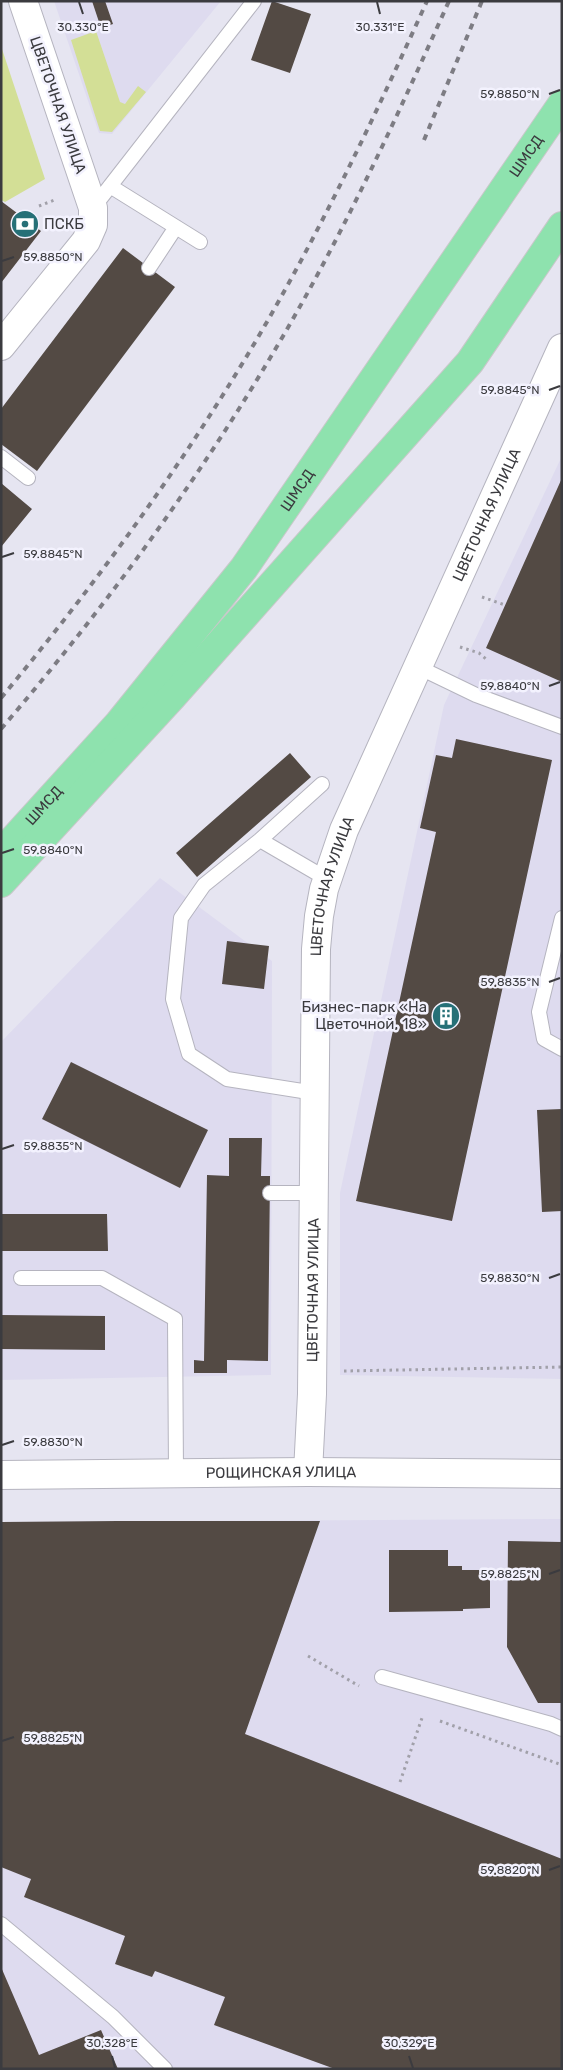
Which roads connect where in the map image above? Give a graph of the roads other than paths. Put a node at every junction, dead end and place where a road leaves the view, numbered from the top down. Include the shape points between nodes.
1 (23, 1) edge
2 (254, 1) edge
3 (562, 104) edge
4 (110, 186) junction
5 (93, 208) junction
6 (562, 226) edge
7 (176, 227) junction
8 (200, 242) dead end
9 (149, 268) dead end
10 (1, 346) edge
11 (562, 348) edge
12 (1, 457) edge
13 (28, 478) dead end
14 (418, 666) junction
15 (562, 727) edge
16 (322, 784) dead end
17 (260, 840) junction
18 (1, 853) edge
19 (327, 879) junction
20 (1, 882) edge
21 (562, 918) edge
22 (562, 1049) edge
23 (315, 1092) junction
24 (270, 1192) dead end
25 (314, 1193) junction
26 (21, 1278) dead end
27 (308, 1472) junction
28 (176, 1473) junction
29 (562, 1474) edge
30 (1, 1475) edge
31 (382, 1676) dead end
32 (562, 1729) edge
33 (1, 1924) edge
34 (165, 2069) edge

1 - 5 street, ЦВЕТОЧНАЯ УЛИЦА
2 - 4 lane
3 - 18 main road, ШМСД via 244,568 119,722
4 - 5 lane
4 - 7 lane
5 - 10 street via 93,225 86,240
6 - 20 main road, ШМСД via 470,362 172,697
7 - 8 lane
7 - 9 lane
11 - 14 street, ЦВЕТОЧНАЯ УЛИЦА
12 - 13 lane
14 - 15 lane via 476,694
14 - 19 street, ЦВЕТОЧНАЯ УЛИЦА via 344,830
16 - 17 lane
17 - 19 lane
17 - 23 lane via 204,885 181,918 173,998 188,1054 227,1079
19 - 23 street, ЦВЕТОЧНАЯ УЛИЦА via 316,949
21 - 22 lane via 539,1012 544,1039
23 - 25 street, ЦВЕТОЧНАЯ УЛИЦА
24 - 25 lane
25 - 27 street, ЦВЕТОЧНАЯ УЛИЦА
26 - 28 lane via 102,1278 175,1319
27 - 28 street, РОЩИНСКАЯ УЛИЦА
27 - 29 street, РОЩИНСКАЯ УЛИЦА
28 - 30 street, РОЩИНСКАЯ УЛИЦА
31 - 32 lane
33 - 34 lane via 113,2018

